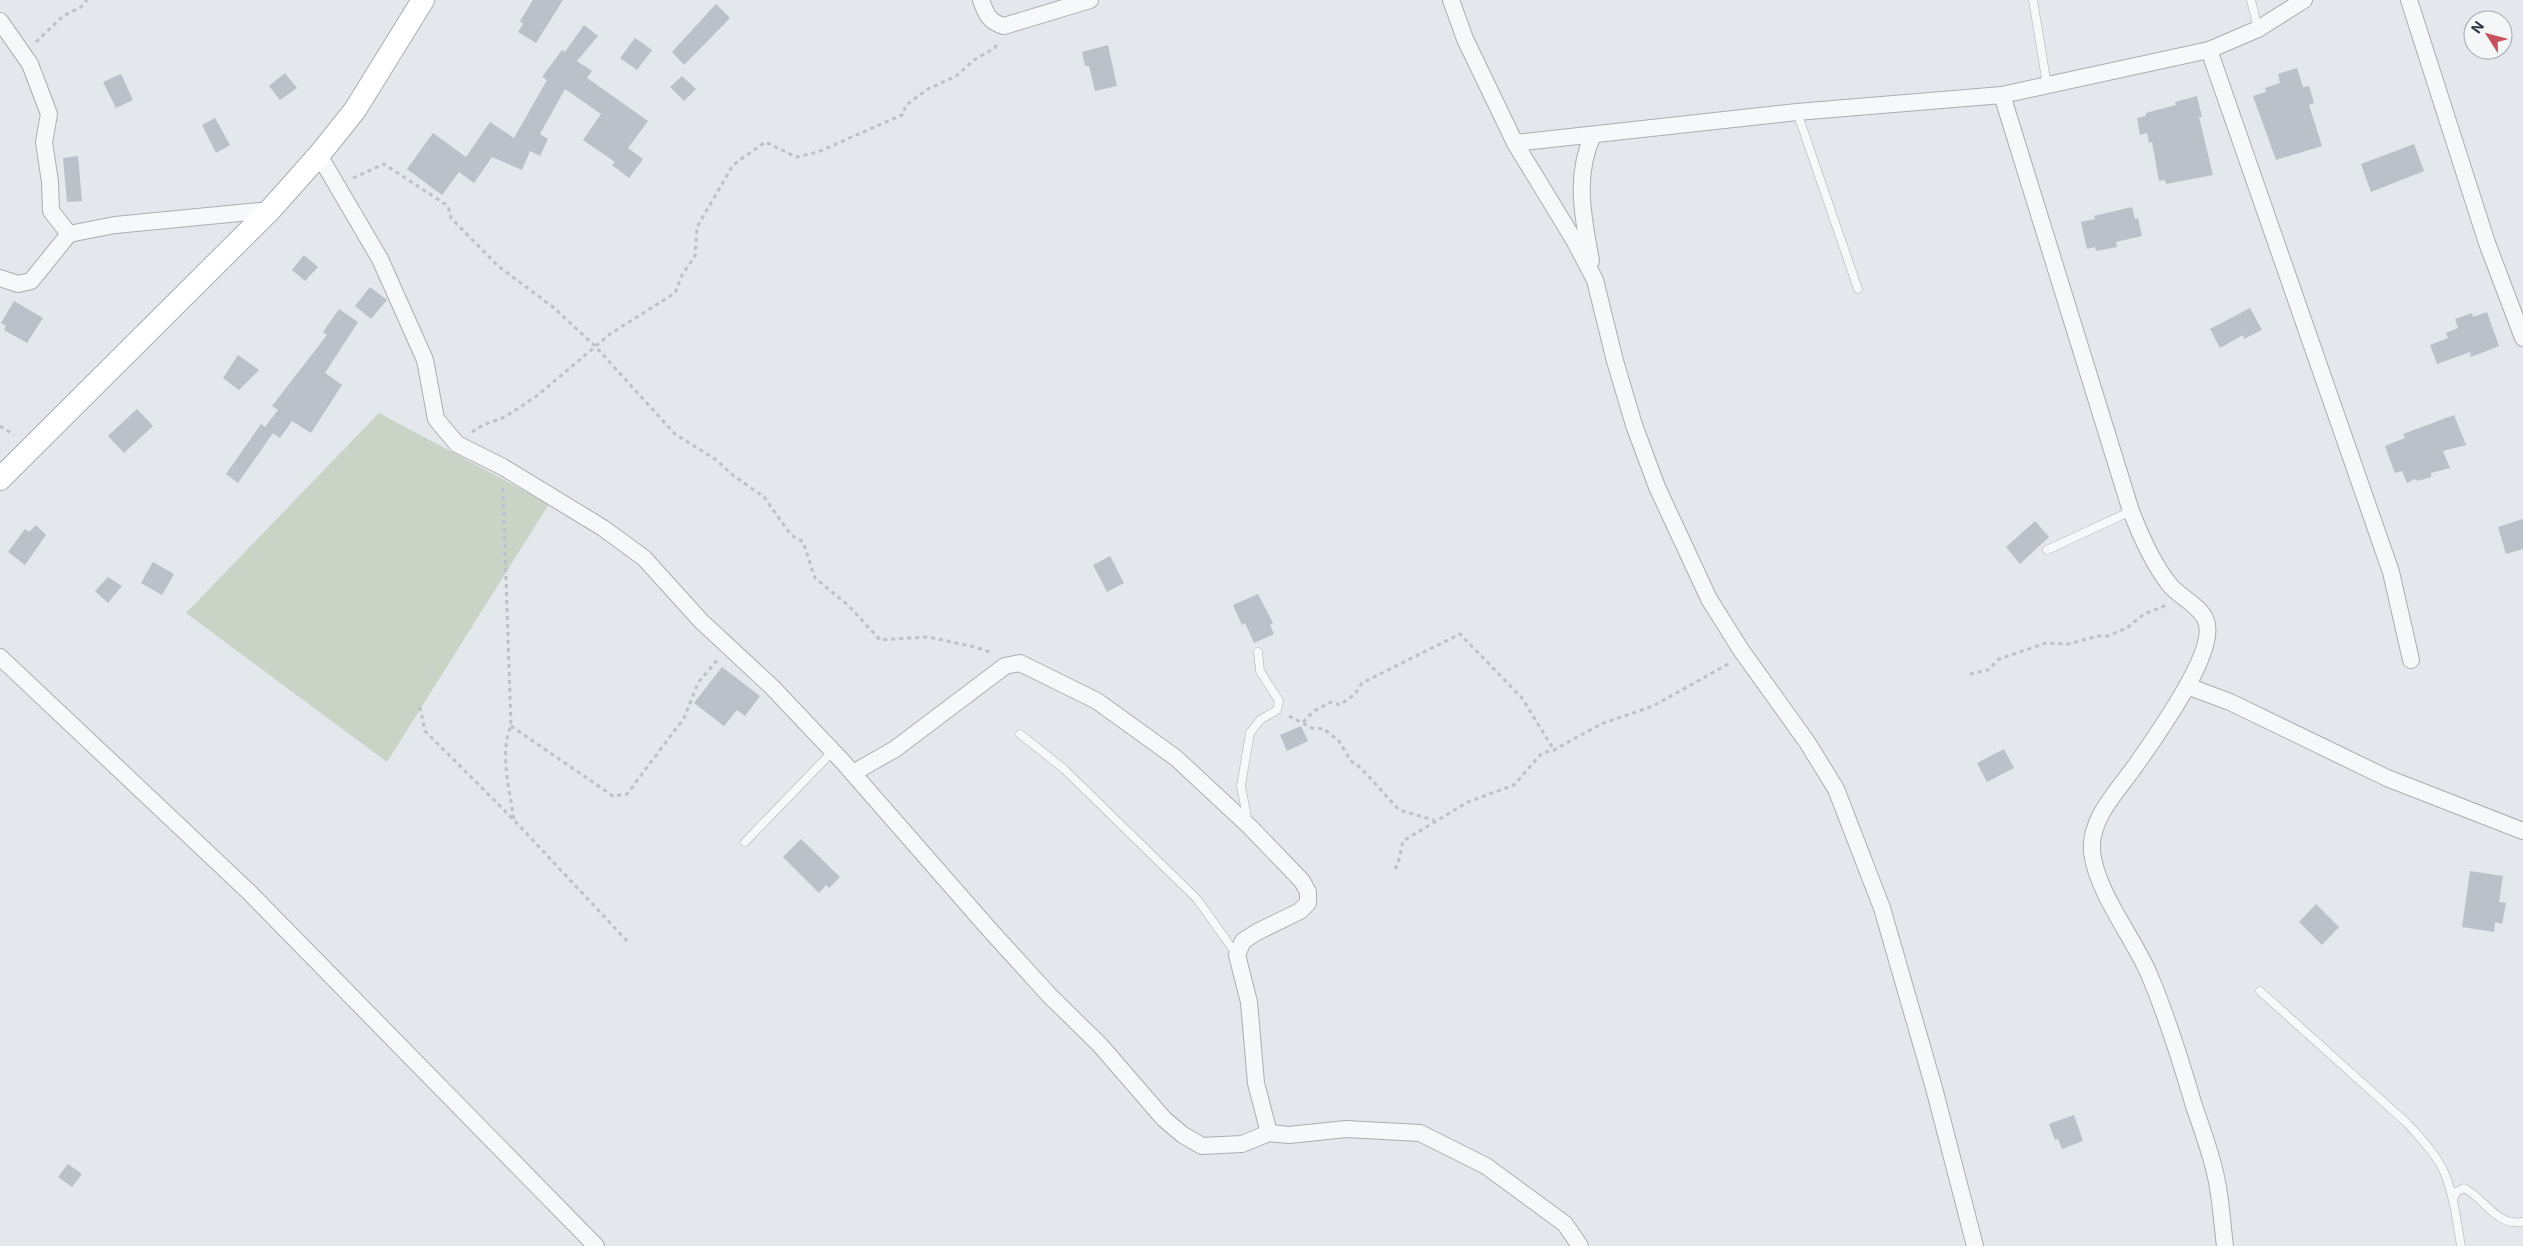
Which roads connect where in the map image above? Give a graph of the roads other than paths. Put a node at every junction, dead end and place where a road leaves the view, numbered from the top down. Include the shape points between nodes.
1 (423, 0) edge
2 (981, 0) edge
3 (1090, 0) edge
4 (1451, 0) edge
5 (2033, 0) edge
6 (2251, 0) edge
7 (2304, 0) edge
8 (2409, 0) edge
9 (0, 21) edge
10 (2258, 29) junction
11 (2209, 50) junction
12 (2047, 85) junction
13 (2002, 95) junction
14 (1797, 112) junction
15 (1593, 135) junction
16 (1516, 143) junction
17 (319, 155) junction
18 (270, 210) junction
19 (69, 234) junction
20 (0, 278) edge
21 (1594, 280) junction
22 (1858, 289) dead end
23 (2523, 338) edge
24 (0, 479) edge
25 (2131, 511) junction
26 (2047, 550) dead end
27 (1258, 652) dead end
28 (0, 657) edge
29 (2411, 660) dead end
30 (2186, 686) junction
31 (1020, 734) dead end
32 (833, 751) junction
33 (853, 773) junction
34 (1249, 826) junction
35 (2523, 831) edge
36 (745, 842) dead end
37 (1237, 955) junction
38 (2260, 991) dead end
39 (1268, 1133) junction
40 (2453, 1200) junction
41 (2523, 1222) edge
42 (596, 1246) edge
43 (1580, 1246) edge
44 (1975, 1246) edge
45 (2225, 1246) edge
46 (2461, 1246) edge

1 - 17 street via 355,110
2 - 3 street via 986,15 993,23 1004,26
4 - 16 street via 1465,39
5 - 12 lane
6 - 10 lane
7 - 10 street
8 - 23 street via 2487,243
9 - 19 street via 24,53 48,114 44,142 51,211
10 - 11 street
11 - 12 street
11 - 29 street via 2390,572
12 - 13 street
13 - 14 street
13 - 25 street
14 - 15 street
14 - 22 lane
15 - 16 street
15 - 21 street via 1584,154 1581,174 1586,236
16 - 21 street
17 - 18 street
17 - 32 street via 380,259 425,360 436,419 457,444 503,467 633,549
18 - 19 street via 115,225
18 - 24 street
19 - 20 street via 31,281 18,284
21 - 44 street via 1634,424 1657,486 1709,599 1836,789 1860,847 1882,908 1934,1088
25 - 26 lane
25 - 30 street via 2154,561 2180,596 2206,620 2209,636 2203,656
27 - 34 lane via 1260,671 1279,701 1277,710 1260,720 1250,733 1241,786
28 - 42 street via 248,891
30 - 35 street via 2230,702 2387,778
30 - 45 street via 2104,810 2094,829 2092,850 2104,890 2149,973 2170,1029 2217,1177
31 - 37 lane via 1064,769 1197,899
32 - 33 street
32 - 36 lane
33 - 34 street via 895,749 1005,666 1020,663 1097,700 1176,758
33 - 39 street via 989,929 1164,1119 1202,1146 1242,1144
34 - 37 street via 1302,881 1308,892 1308,903 1300,911 1243,941
37 - 39 street via 1249,1002 1256,1083
38 - 40 lane via 2408,1124 2444,1173
39 - 43 street via 1289,1135 1346,1129 1420,1133 1486,1166 1565,1224
40 - 41 lane via 2456,1192 2464,1188 2503,1220
40 - 46 lane

